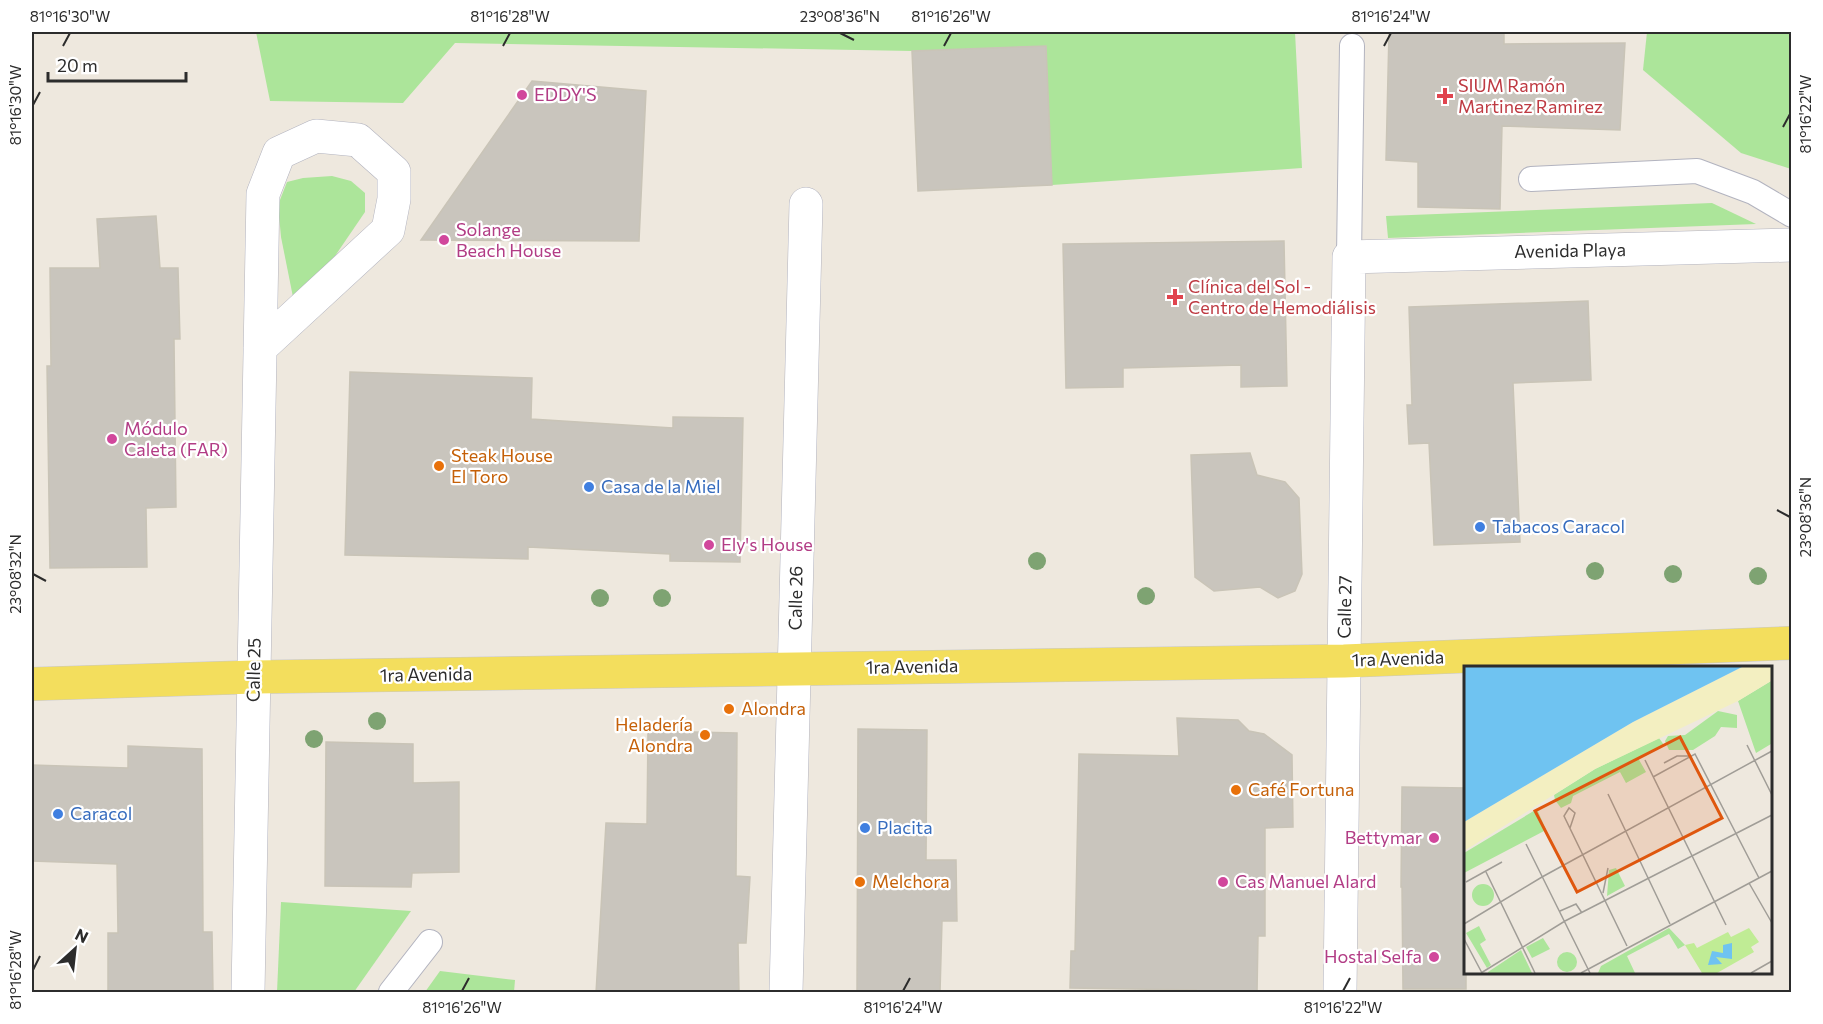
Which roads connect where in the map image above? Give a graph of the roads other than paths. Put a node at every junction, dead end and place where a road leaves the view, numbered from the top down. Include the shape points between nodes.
1 (1352, 46) dead end
2 (1531, 179) dead end
3 (806, 204) dead end
4 (1791, 215) edge
5 (1791, 245) edge
6 (1349, 257) junction
7 (260, 348) junction
8 (1791, 643) edge
9 (1344, 661) junction
10 (794, 669) junction
11 (254, 677) junction
12 (32, 684) edge
13 (430, 942) dead end
14 (248, 993) edge
15 (391, 993) edge
16 (786, 993) edge
17 (1340, 993) edge

1 - 6 lane
2 - 4 lane via 1697,171 1753,192
3 - 10 street, Calle 26
5 - 6 street, Avenida Playa
6 - 9 street, Calle 27
7 - 7 street, Calle 25 via 263,194 279,153 316,136 357,140 394,172 388,230
7 - 11 street, Calle 25
8 - 9 main road, 1ra Avenida
9 - 10 main road, 1ra Avenida
9 - 17 street, Calle 27
10 - 11 main road, 1ra Avenida
10 - 16 street, Calle 26
11 - 12 main road, 1ra Avenida
11 - 14 street, Calle 25
13 - 15 lane

